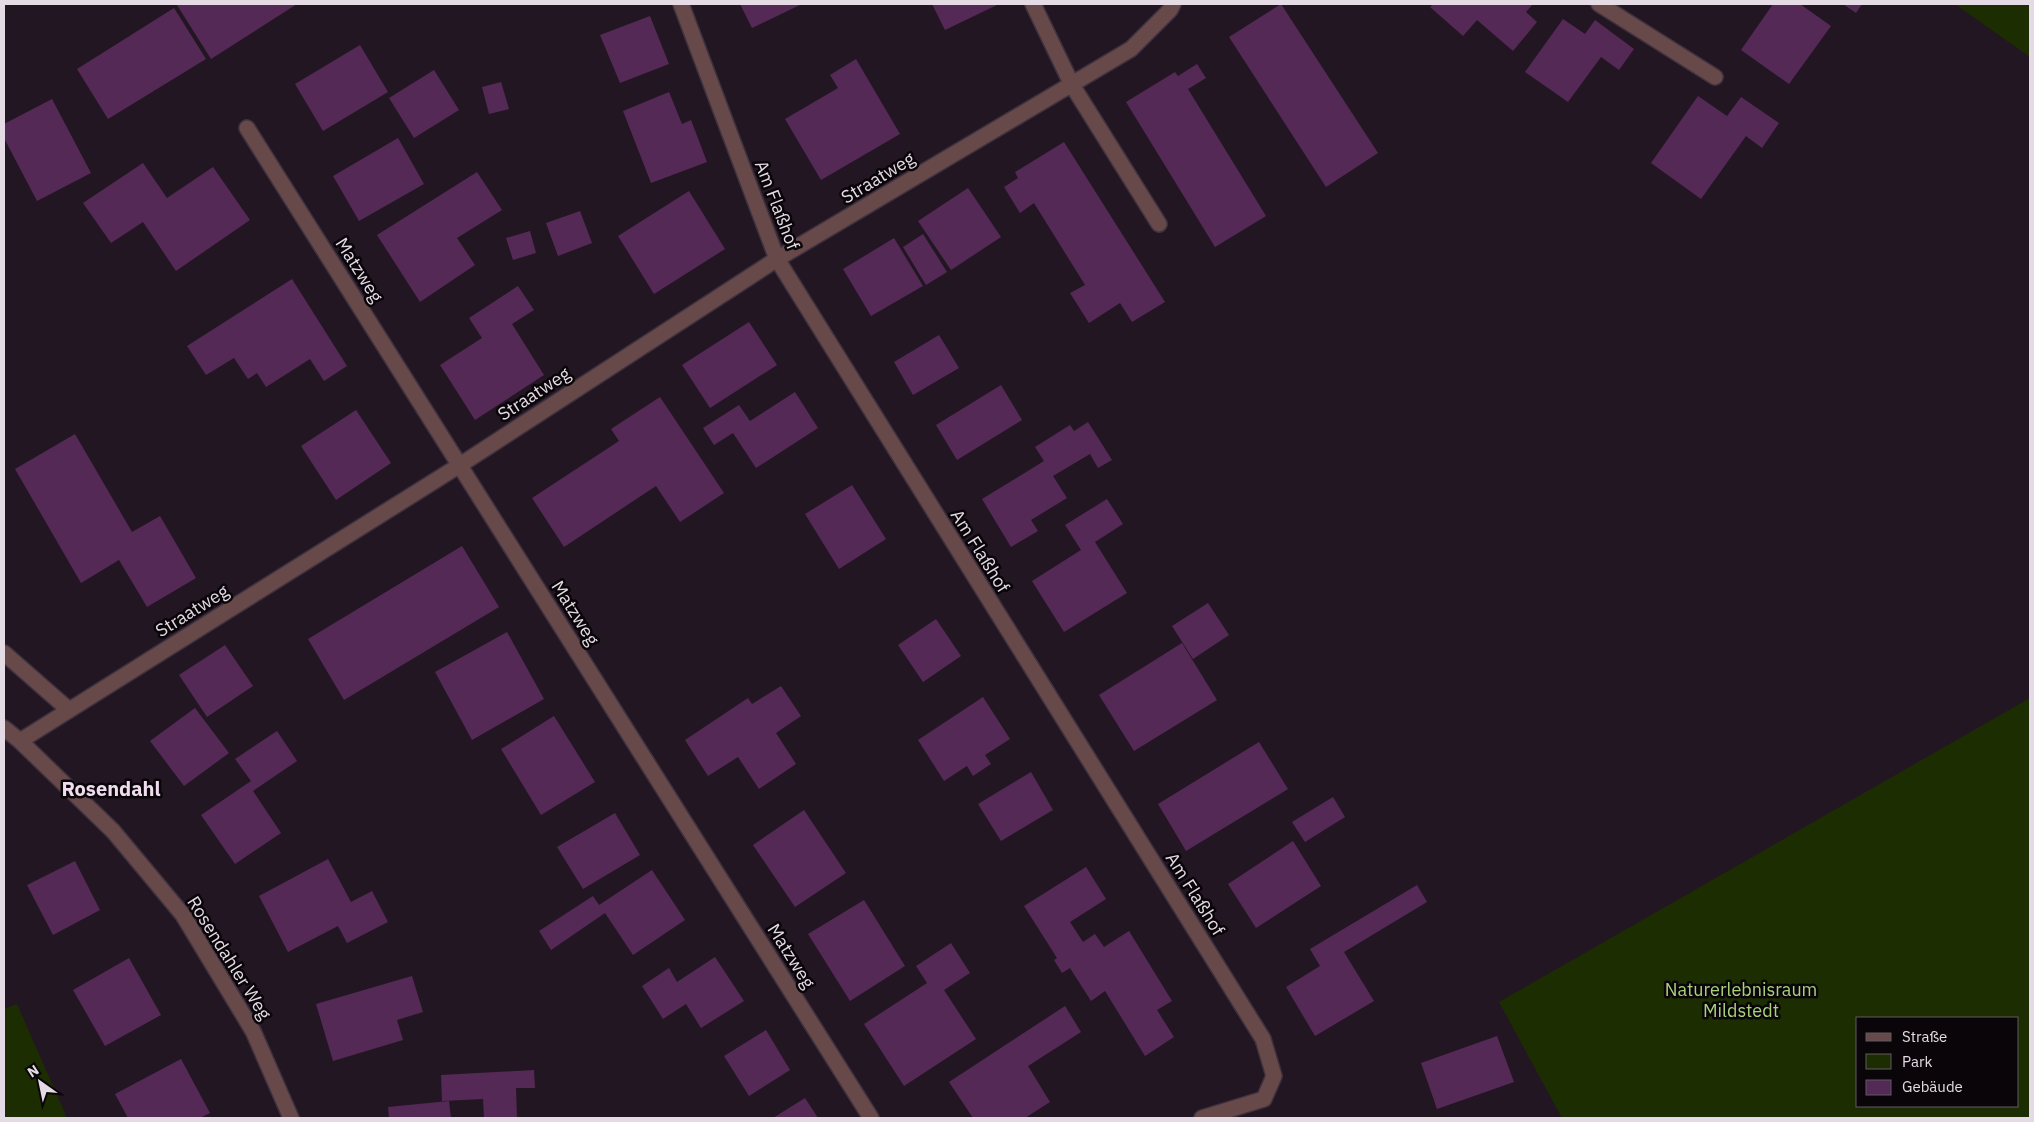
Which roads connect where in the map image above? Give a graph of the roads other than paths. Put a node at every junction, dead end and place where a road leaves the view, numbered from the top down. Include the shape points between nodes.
1 (682, 4) edge
2 (1034, 4) edge
3 (1174, 4) edge
4 (1599, 4) edge
5 (1714, 77) dead end
6 (1072, 85) junction
7 (247, 128) dead end
8 (1159, 224) dead end
9 (777, 259) junction
10 (460, 464) junction
11 (4, 652) edge
12 (69, 710) junction
13 (4, 728) edge
14 (20, 740) junction
15 (291, 1118) edge
16 (871, 1118) edge
17 (1202, 1118) edge

1 - 9 street, Am Flaßhof
2 - 6 street
3 - 6 street, Straatweg via 1131,49
4 - 5 street
6 - 8 street
6 - 9 street, Straatweg
7 - 10 street, Matzweg
9 - 10 street, Straatweg
9 - 17 street, Am Flaßhof via 1263,1039 1274,1076 1264,1099
10 - 12 street, Straatweg
10 - 16 street, Matzweg
11 - 12 street
12 - 14 street, Straatweg
13 - 14 street, Rosendahler Weg
14 - 15 street, Rosendahler Weg via 113,831 183,915 253,1031

